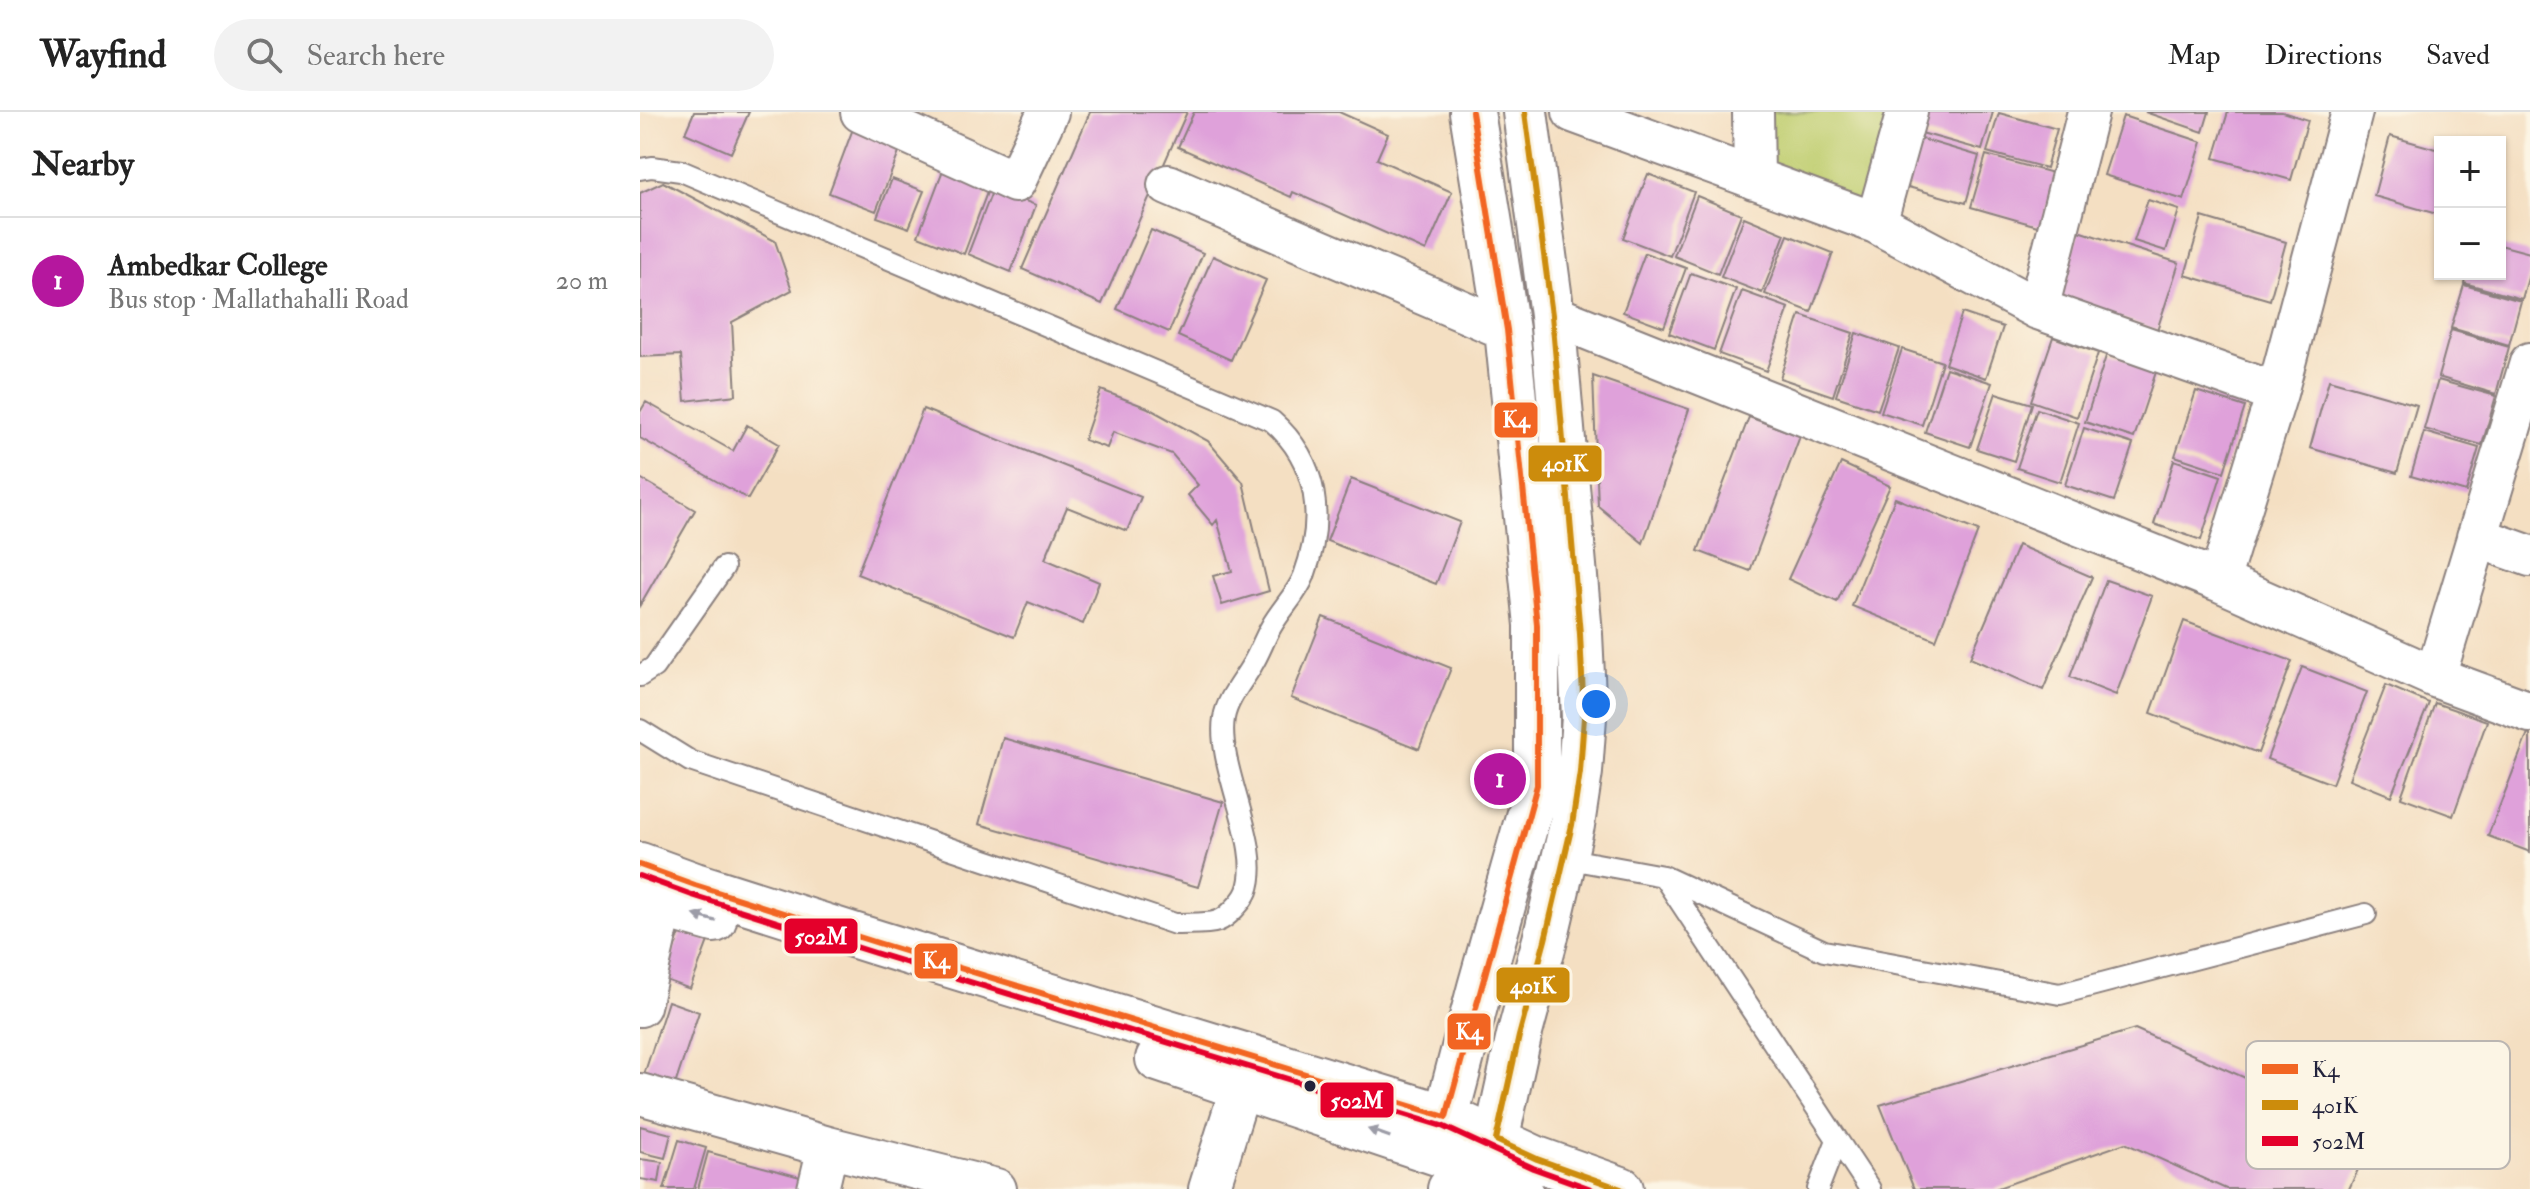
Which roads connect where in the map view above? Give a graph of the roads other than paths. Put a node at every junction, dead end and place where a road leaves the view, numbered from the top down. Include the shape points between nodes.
1 (861, 112) edge
2 (1048, 112) edge
3 (1472, 112) edge
4 (1525, 112) edge
5 (1573, 112) edge
6 (1753, 112) edge
7 (1907, 112) edge
8 (2088, 112) edge
9 (2352, 112) edge
10 (640, 169) edge
11 (1754, 179) junction
12 (1168, 185) dead end
13 (1876, 223) junction
14 (2038, 309) junction
15 (1552, 315) junction
16 (1507, 330) junction
17 (2530, 363) edge
18 (2277, 393) junction
19 (2523, 412) edge
20 (2477, 537) junction
21 (2530, 556) edge
22 (724, 567) dead end
23 (2219, 581) junction
24 (640, 676) edge
25 (2435, 677) junction
26 (2530, 712) edge
27 (640, 730) edge
28 (1564, 858) junction
29 (640, 865) edge
30 (1663, 876) junction
31 (651, 902) edge
32 (2366, 914) dead end
33 (640, 1006) edge
34 (1241, 1087) junction
35 (640, 1094) edge
36 (1837, 1140) junction
37 (828, 1147) junction
38 (1458, 1160) edge
39 (818, 1189) edge
40 (996, 1189) edge
41 (1209, 1189) edge
42 (1520, 1189) edge
43 (1621, 1189) edge
44 (1818, 1189) edge
45 (1870, 1189) edge

1 - 2 street via 1015,182
3 - 16 main road
4 - 15 main road
5 - 11 street
6 - 11 street
7 - 13 street
8 - 14 street
9 - 18 street
10 - 27 lane via 681,171 1272,421 1299,451 1316,498 1303,577 1224,716 1250,870 1247,891 1219,921 1175,924 690,761
11 - 13 street
12 - 16 street
13 - 14 street
14 - 18 street
15 - 23 street
15 - 28 main road via 1584,717
16 - 38 main road via 1537,625 1537,785 1480,987
17 - 19 street
18 - 23 street
19 - 20 street
20 - 21 street
20 - 25 street
22 - 24 lane via 654,667
23 - 25 street
25 - 26 street
28 - 30 lane
28 - 38 main road via 1519,1036
29 - 38 main road via 878,943
30 - 32 lane via 1824,951 2060,994
30 - 36 lane
31 - 33 street
34 -> 31 main road via 903,975
38 -> 34 main road
34 - 41 street
35 - 37 street
36 - 44 lane
36 - 45 lane
37 - 39 street
37 - 40 street
38 - 42 main road
38 - 43 main road via 1537,1159

